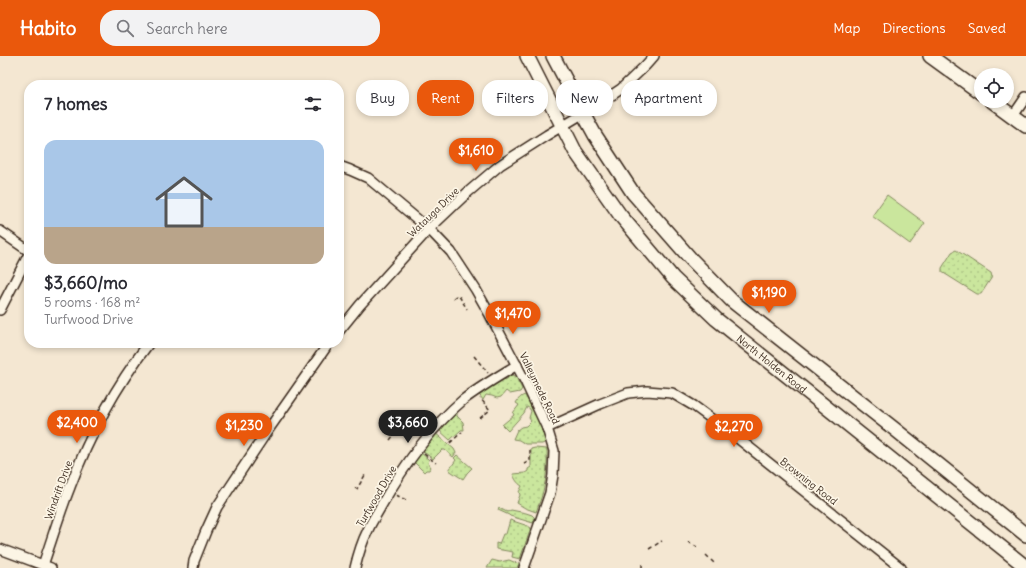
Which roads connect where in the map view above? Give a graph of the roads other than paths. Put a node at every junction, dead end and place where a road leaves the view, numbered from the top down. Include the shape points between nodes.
1 (527, 56) edge
2 (552, 56) edge
3 (654, 56) edge
4 (930, 56) edge
5 (565, 80) edge
6 (974, 88) edge
7 (613, 94) edge
8 (1026, 97) edge
9 (1001, 108) edge
10 (578, 116) edge
11 (585, 116) edge
12 (1012, 116) junction
13 (562, 126) junction
14 (1026, 126) edge
15 (344, 168) edge
16 (429, 229) junction
17 (0, 231) edge
18 (24, 249) edge
19 (24, 263) edge
20 (0, 310) edge
21 (344, 324) edge
22 (145, 348) edge
23 (326, 348) edge
24 (517, 365) junction
25 (547, 428) junction
26 (1026, 535) edge
27 (0, 549) edge
28 (47, 566) edge
29 (1026, 567) edge
30 (193, 568) edge
31 (355, 568) edge
32 (524, 568) edge
33 (901, 568) edge

1 - 13 main road, North Holden Road
2 - 5 main road
3 - 7 street, Watauga Drive
4 - 6 main road
8 - 12 street
9 - 12 main road
10 - 13 street, Watauga Drive
11 - 26 main road via 633,193 690,258 732,300
12 - 14 main road
13 - 16 street, Watauga Drive via 500,165
13 - 29 main road, North Holden Road via 575,151 620,215 673,278 716,319
15 - 16 street, Valleymede Road via 368,178
16 - 21 street, Watauga Drive
16 - 24 street, Valleymede Road via 451,252 472,284
17 - 18 street
19 - 20 street
22 - 28 street, Windrift Drive via 99,421 81,458
23 - 30 street via 217,507
24 - 25 street, Valleymede Road
24 - 31 street, Turfwood Drive via 474,392 429,434 390,491 368,530
25 - 32 street, Valleymede Road via 554,451 553,475 550,493
25 - 33 street, Browning Road via 628,393 647,391 672,394 694,406 740,440
27 - 28 street

